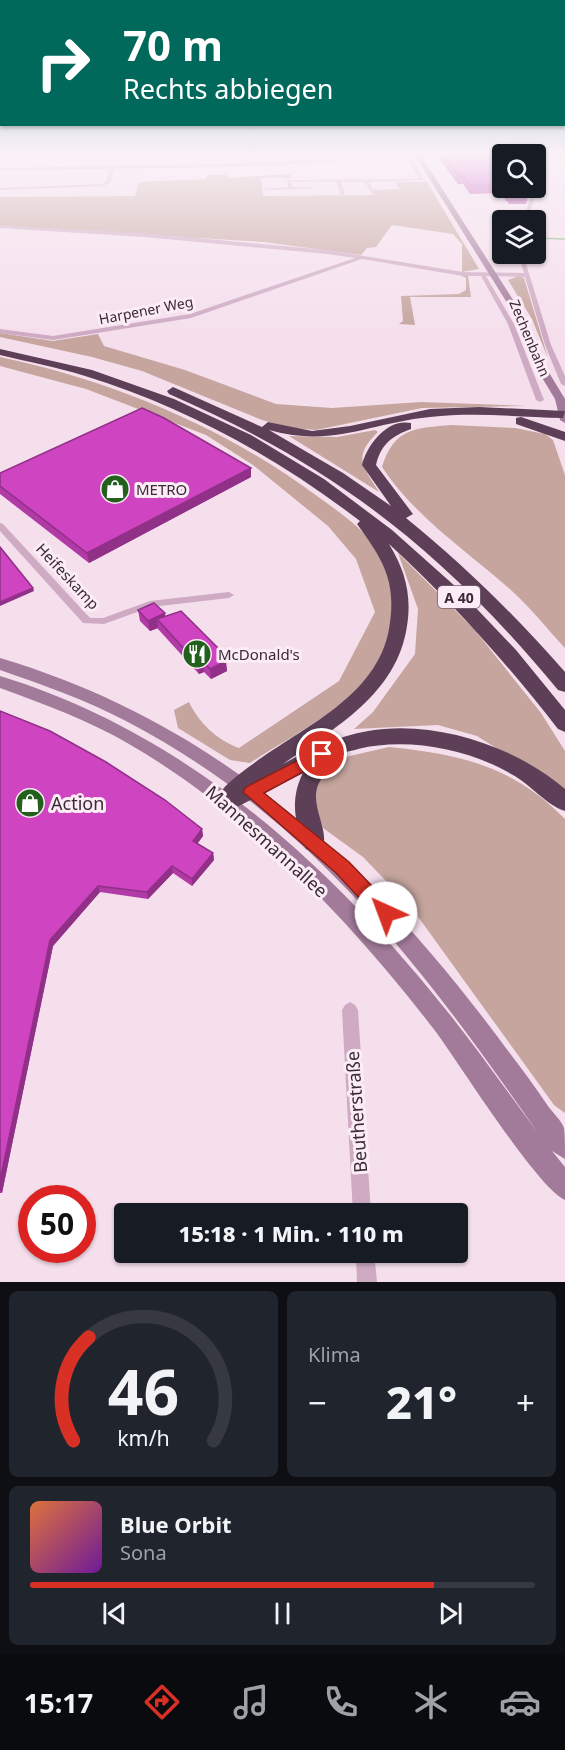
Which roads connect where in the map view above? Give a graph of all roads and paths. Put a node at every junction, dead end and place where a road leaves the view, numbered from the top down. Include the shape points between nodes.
1 (456, 214) edge
2 (0, 227) edge
3 (362, 258) junction
4 (524, 264) edge
5 (483, 275) junction
6 (495, 275) junction
7 (527, 275) junction
8 (0, 331) edge
9 (0, 343) edge
10 (0, 352) edge
11 (546, 376) junction
12 (565, 384) edge
13 (545, 400) junction
14 (212, 407) junction
15 (523, 417) junction
16 (564, 418) edge
17 (565, 437) edge
18 (333, 490) junction
19 (0, 526) edge
20 (429, 543) junction
21 (229, 596) dead end
22 (0, 664) edge
23 (0, 682) edge
24 (565, 685) edge
25 (565, 723) edge
26 (342, 746) junction
27 (246, 787) junction
28 (565, 801) edge
29 (225, 802) junction
30 (314, 842) junction
31 (350, 1010) dead end
32 (565, 1147) edge
33 (565, 1187) edge
34 (361, 1203) edge
35 (366, 1263) edge
36 (367, 1282) edge

1 - 6 main road, Zechenbahn
2 - 3 street via 144,235
3 - 5 street
3 - 8 street, Harpener Weg via 190,316 72,336 34,338
4 - 7 street
5 - 6 street
5 - 13 street, Zechenbahn via 511,324
6 - 7 street
6 - 11 main road, Zechenbahn via 520,316
7 - 12 street
9 - 14 highway, A 40 via 116,371
10 - 18 highway, A 40 via 73,369 186,409 236,433
11 - 13 main road, Zechenbahn
11 - 16 main road, Zechenbahn via 564,408
13 - 15 highway
13 - 16 main road, Zechenbahn
14 - 15 highway via 276,429 320,435 427,414
14 - 20 highway, A 40 via 317,462
15 - 16 highway
15 - 17 highway
15 - 20 highway via 411,424 378,441 369,465
18 - 25 highway, A 40 via 393,536 460,598
18 - 27 highway via 387,552 398,577 401,626 389,661 369,690
19 - 21 street, Heifeskamp via 87,621 104,621 150,604
20 - 24 highway, A 40 via 509,620
22 - 27 main road, Mannesmannallee via 94,699 170,737
23 - 29 main road, Mannesmannallee via 94,718 205,785
26 - 27 highway
26 - 28 highway via 398,736 439,740 521,769
26 - 30 highway via 314,769 305,787 303,804
27 - 29 highway
27 - 30 main road, Mannesmannallee
29 - 33 main road, Mannesmannallee via 305,871 370,937 426,1001
30 - 32 main road, Mannesmannallee via 400,928
31 - 34 street, Beutherstraße
35 - 36 street

